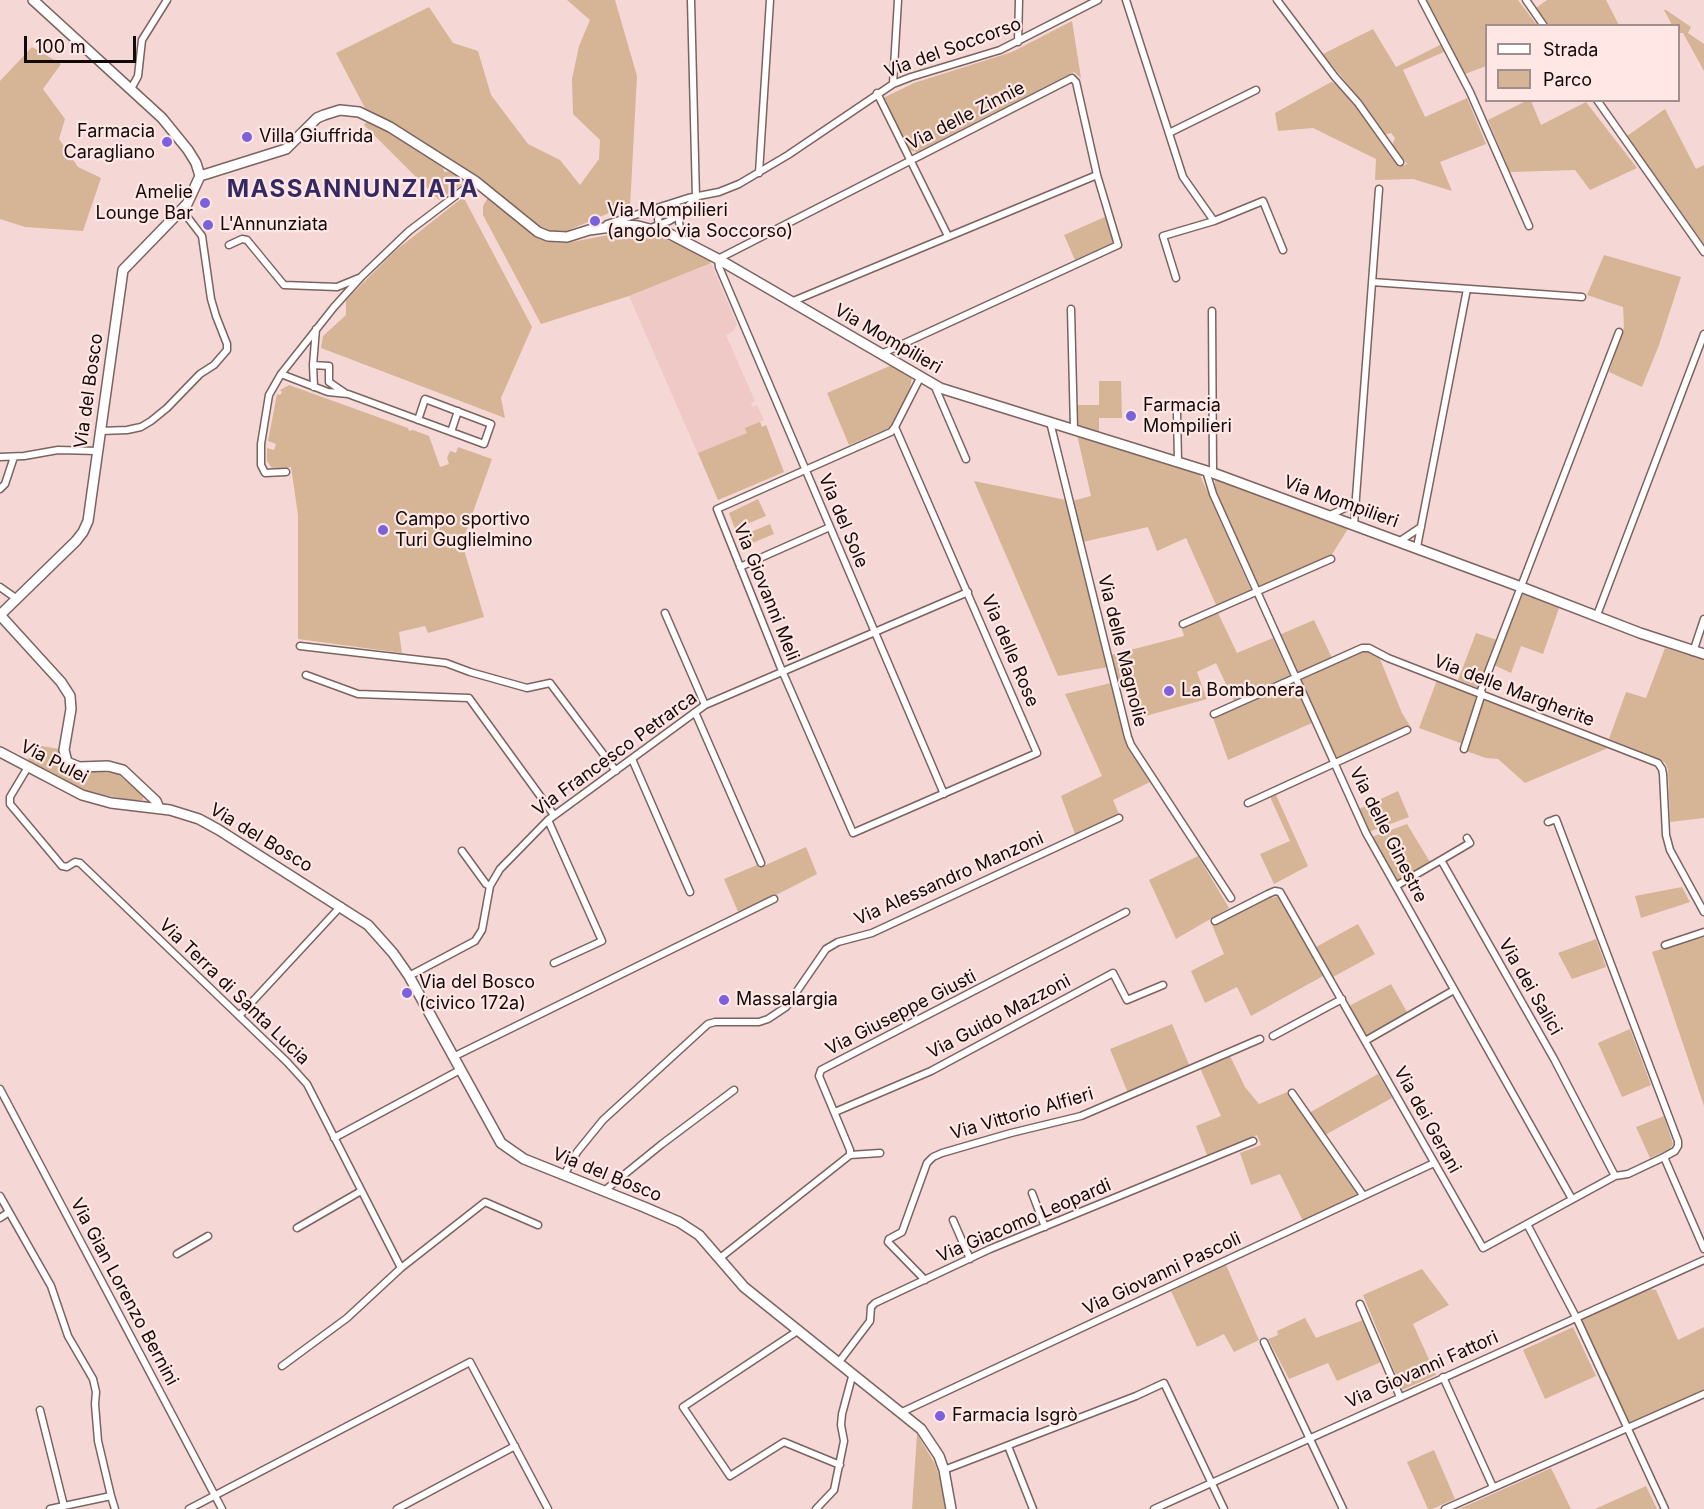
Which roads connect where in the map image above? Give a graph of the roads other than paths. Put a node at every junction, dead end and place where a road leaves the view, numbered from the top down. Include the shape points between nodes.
1 (33, 0) edge
2 (167, 0) edge
3 (691, 0) edge
4 (770, 0) edge
5 (898, 0) edge
6 (1019, 0) edge
7 (1098, 0) edge
8 (1126, 0) edge
9 (1277, 0) edge
10 (1422, 0) edge
11 (1526, 0) edge
12 (1543, 24) edge
13 (1018, 42) junction
14 (893, 84) junction
15 (131, 88) junction
16 (1256, 90) dead end
17 (877, 93) junction
18 (1598, 102) edge
19 (1169, 133) junction
20 (911, 161) junction
21 (1400, 162) dead end
22 (759, 173) junction
23 (1098, 175) junction
24 (200, 176) junction
25 (475, 181) junction
26 (1379, 189) dead end
27 (696, 198) junction
28 (664, 206) junction
29 (182, 210) junction
30 (683, 213) junction
31 (1214, 221) junction
32 (1529, 226) dead end
33 (657, 228) junction
34 (589, 230) junction
35 (948, 236) junction
36 (681, 240) junction
37 (229, 245) dead end
38 (1283, 250) dead end
39 (1704, 252) edge
40 (718, 259) junction
41 (362, 276) junction
42 (1176, 278) dead end
43 (1372, 282) junction
44 (1467, 289) junction
45 (1582, 297) dead end
46 (790, 302) junction
47 (1071, 309) dead end
48 (1212, 311) dead end
49 (316, 329) junction
50 (1619, 332) dead end
51 (1704, 334) edge
52 (881, 354) junction
53 (313, 365) junction
54 (281, 374) junction
55 (920, 378) junction
56 (935, 386) junction
57 (314, 387) junction
58 (348, 394) junction
59 (458, 411) junction
60 (1177, 412) dead end
61 (418, 420) junction
62 (1050, 422) junction
63 (895, 427) junction
64 (1074, 429) junction
65 (101, 431) junction
66 (451, 432) junction
67 (98, 451) junction
68 (0, 457) edge
69 (14, 457) junction
70 (966, 459) dead end
71 (1178, 462) junction
72 (805, 470) junction
73 (286, 472) dead end
74 (1210, 472) junction
75 (0, 489) edge
76 (1356, 502) junction
77 (1330, 515) junction
78 (1354, 524) junction
79 (830, 527) junction
80 (1420, 527) junction
81 (1400, 541) junction
82 (1416, 547) junction
83 (1330, 559) dead end
84 (741, 567) junction
85 (1521, 586) junction
86 (0, 587) edge
87 (968, 592) junction
88 (1256, 592) junction
89 (17, 599) junction
90 (665, 613) dead end
91 (0, 615) edge
92 (1597, 615) junction
93 (1704, 619) edge
94 (1183, 624) dead end
95 (875, 631) junction
96 (300, 646) dead end
97 (1693, 652) junction
98 (1704, 654) edge
99 (782, 671) junction
100 (306, 675) dead end
101 (1296, 677) junction
102 (1481, 693) junction
103 (705, 705) junction
104 (695, 712) junction
105 (1214, 714) dead end
106 (1407, 730) dead end
107 (1464, 749) dead end
108 (2, 753) edge
109 (632, 759) junction
110 (1335, 763) junction
111 (28, 767) junction
112 (616, 771) junction
113 (944, 794) junction
114 (1248, 804) dead end
115 (159, 808) junction
116 (551, 818) junction
117 (1119, 818) dead end
118 (1548, 822) dead end
119 (853, 833) joint
120 (1467, 838) dead end
121 (462, 851) dead end
122 (1441, 860) junction
123 (761, 863) dead end
124 (490, 886) junction
125 (1396, 886) junction
126 (690, 892) dead end
127 (1231, 898) dead end
128 (774, 899) dead end
129 (341, 906) junction
130 (1126, 912) dead end
131 (1704, 912) edge
132 (1215, 921) dead end
133 (1704, 932) edge
134 (1665, 945) dead end
135 (554, 963) dead end
136 (409, 976) junction
137 (1163, 985) dead end
138 (1454, 990) junction
139 (1342, 999) junction
140 (239, 1016) junction
141 (1273, 1036) dead end
142 (1260, 1039) dead end
143 (1365, 1041) junction
144 (453, 1057) junction
145 (460, 1070) junction
146 (0, 1089) edge
147 (734, 1090) dead end
148 (1292, 1093) dead end
149 (835, 1112) junction
150 (334, 1138) junction
151 (1252, 1141) dead end
152 (880, 1154) dead end
153 (850, 1155) junction
154 (1664, 1157) junction
155 (1434, 1163) junction
156 (564, 1175) junction
157 (1615, 1176) junction
158 (361, 1191) junction
159 (604, 1191) junction
160 (1032, 1193) dead end
161 (1363, 1195) junction
162 (0, 1196) edge
163 (1572, 1199) junction
164 (9, 1212) junction
165 (0, 1218) edge
166 (953, 1220) dead end
167 (1527, 1224) junction
168 (538, 1225) dead end
169 (1045, 1227) junction
170 (297, 1228) dead end
171 (208, 1236) dead end
172 (1704, 1249) edge
173 (177, 1254) dead end
174 (720, 1258) junction
175 (970, 1259) junction
176 (1704, 1260) edge
177 (401, 1268) junction
178 (925, 1280) junction
179 (1360, 1304) dead end
180 (1576, 1317) junction
181 (800, 1330) junction
182 (1264, 1341) dead end
183 (839, 1362) junction
184 (282, 1366) dead end
185 (853, 1373) junction
186 (1443, 1377) junction
187 (1704, 1394) edge
188 (1400, 1397) junction
189 (40, 1410) dead end
190 (902, 1412) junction
191 (1627, 1428) junction
192 (1309, 1438) junction
193 (515, 1446) junction
194 (1008, 1446) junction
195 (840, 1465) junction
196 (944, 1470) junction
197 (1211, 1482) junction
198 (1493, 1487) junction
199 (111, 1496) junction
200 (215, 1496) junction
201 (64, 1506) junction
202 (51, 1509) edge
203 (114, 1509) edge
204 (189, 1509) edge
205 (222, 1509) edge
206 (397, 1509) edge
207 (548, 1509) edge
208 (816, 1509) edge
209 (951, 1509) edge
210 (1033, 1509) edge
211 (1154, 1509) edge
212 (1224, 1509) edge
213 (1342, 1509) edge
214 (1446, 1509) edge
215 (1665, 1509) edge

1 - 15 street
2 - 15 street via 142,40 138,76
3 - 27 street
4 - 22 street
5 - 14 street
6 - 13 street
7 - 13 street, Via del Soccorso
8 - 19 street
9 - 21 street
10 - 32 street via 1470,92
11 - 12 street
13 - 14 street, Via del Soccorso
14 - 17 street, Via del Soccorso
15 - 24 street via 188,150
16 - 19 street
17 - 20 street
17 - 22 street, Via del Soccorso
18 - 39 street
19 - 31 street via 1183,177
20 - 23 street, Via delle Zinnie via 1072,78
20 - 35 street
20 - 40 street, Via delle Zinnie
22 - 27 street, Via del Soccorso
23 - 35 street
23 - 52 street, Via delle Zinnie via 1118,245
24 - 25 street, Via Mompilieri via 286,149 316,118 350,110 376,119
24 - 29 street, Via del Bosco
25 - 34 street, Via Mompilieri via 538,232 567,237
25 - 41 street via 409,231
26 - 43 street
27 - 28 street, Via del Soccorso
27 - 30 street
28 - 33 street
28 - 34 street, Via del Soccorso
29 - 65 street, Via del Bosco via 123,270
29 - 65 street via 202,236 211,299 227,350 151,421 127,430
30 - 33 street
30 - 36 street via 679,221
31 - 38 street via 1263,201
31 - 42 street via 1163,236
33 - 34 street, Via Mompilieri via 626,225
33 - 36 street, Via Mompilieri
35 - 46 street
36 - 40 street, Via Mompilieri
37 - 41 street via 247,240 284,285 338,287
40 - 46 street, Via Mompilieri
40 - 72 street, Via del Sole via 718,267
41 - 49 street
43 - 44 street
43 - 76 street
44 - 45 street
44 - 80 street
46 - 52 street, Via Mompilieri
47 - 64 street
48 - 74 street, Via delle Ginestre
49 - 53 street
49 - 54 street
50 - 85 street
51 - 92 street
52 - 55 street, Via Mompilieri
53 - 57 street
53 - 58 street via 329,366 329,382
54 - 57 street
54 - 73 street via 269,395 261,465 265,473
55 - 56 street, Via Mompilieri
55 - 63 street
56 - 62 street, Via Mompilieri
56 - 70 street
57 - 58 street
58 - 61 street
59 - 61 street via 425,399
59 - 66 street
59 - 66 street via 491,424 484,444
60 - 71 street
61 - 66 street
62 - 64 street, Via Mompilieri
62 - 127 street, Via delle Magnolie via 1131,745
63 - 72 street, Via Giovanni Meli
63 - 87 street, Via delle Rose
64 - 71 street, Via Mompilieri
65 - 67 street, Via del Bosco
67 - 69 street via 58,450
67 - 89 street, Via del Bosco via 83,532
68 - 69 street
69 - 75 street
71 - 74 street, Via Mompilieri
72 - 79 street, Via del Sole
72 - 84 street, Via Giovanni Meli via 717,509
74 - 77 street, Via Mompilieri
74 - 88 street, Via delle Ginestre via 1213,494
76 - 77 street
76 - 78 street
77 - 78 street, Via Mompilieri
78 - 81 street, Via Mompilieri
79 - 84 street
79 - 95 street, Via del Sole
80 - 81 street
80 - 82 street
81 - 82 street, Via Mompilieri
82 - 85 street, Via Mompilieri
83 - 88 street
84 - 99 street, Via Giovanni Meli
85 - 92 street, Via Mompilieri
85 - 102 street
86 - 89 street
87 - 95 street, Via Francesco Petrarca
87 - 113 street, Via delle Rose via 1037,753
88 - 94 street
88 - 101 street, Via delle Ginestre
89 - 91 street, Via del Bosco
90 - 103 street
91 - 115 street, Via del Bosco via 70,696 63,750 67,762 123,770
92 - 97 street, Via Mompilieri
93 - 97 street
95 - 99 street, Via Francesco Petrarca
95 - 113 street, Via del Sole
96 - 112 street via 446,663 527,688 550,683
97 - 98 street, Via Mompilieri
99 - 103 street, Via Francesco Petrarca
99 - 119 street, Via Giovanni Meli
100 - 116 street via 358,694 469,698
101 - 102 street, Via delle Margherite via 1369,648
101 - 105 street, Via delle Margherite
101 - 110 street, Via delle Ginestre
102 - 107 street
102 - 131 street, Via delle Margherite via 1658,764 1663,774 1670,850
103 - 104 street, Via Francesco Petrarca
104 - 109 street, Via Francesco Petrarca
104 - 123 street
106 - 110 street
108 - 111 street, Via Pulei
109 - 112 street, Via Francesco Petrarca
109 - 126 street
110 - 114 street
110 - 125 street, Via delle Ginestre
111 - 115 street, Via Pulei via 96,800
111 - 140 street, Via Terra di Santa Lucia via 10,796 10,804 62,866 80,863
112 - 116 street, Via Francesco Petrarca
113 - 119 street, Via delle Rose
115 - 129 street, Via del Bosco via 180,812 219,830
116 - 124 street, Via Francesco Petrarca via 509,858
116 - 135 street via 602,940
117 - 156 street, Via Alessandro Manzoni via 872,933 838,942 826,949 786,1007 768,1019 708,1024 603,1120
118 - 154 street via 1556,819 1678,1142 1675,1151
120 - 122 street via 1470,843
121 - 124 street
122 - 125 street
122 - 157 street, Via dei Salici
124 - 136 street, Via Francesco Petrarca via 482,930 476,940
125 - 138 street, Via delle Ginestre
128 - 144 street
129 - 136 street, Via del Bosco via 380,937
129 - 140 street
130 - 149 street, Via Giuseppe Giusti via 821,1070 819,1076
132 - 139 street, Via dei Gerani via 1268,894 1280,892
133 - 134 street
136 - 144 street, Via del Bosco
137 - 149 street, Via Guido Mazzoni via 1127,1000 1113,973 931,1071
138 - 143 street
138 - 163 street, Via delle Ginestre
139 - 141 street
139 - 143 street, Via dei Gerani
140 - 150 street, Via Terra di Santa Lucia via 307,1084
142 - 178 street, Via Vittorio Alfieri via 1081,1116 933,1157 927,1162 902,1232 888,1242
143 - 155 street, Via dei Gerani
144 - 145 street, Via del Bosco
145 - 150 street
145 - 156 street, Via del Bosco via 501,1143 524,1159
146 - 200 street, Via Gian Lorenzo Bernini
147 - 159 street
148 - 161 street
149 - 153 street, Via Giuseppe Giusti
150 - 158 street, Via Terra di Santa Lucia
151 - 169 street, Via Giacomo Leopardi
152 - 153 street
153 - 174 street
154 - 157 street, Via dei Gerani
154 - 172 street
155 - 161 street, Via Giovanni Pascoli
155 - 167 street, Via dei Gerani via 1483,1248
156 - 159 street, Via del Bosco
157 - 163 street, Via dei Gerani
158 - 170 street
158 - 177 street, Via Terra di Santa Lucia
159 - 174 street, Via del Bosco via 680,1222 699,1235
160 - 169 street
161 - 190 street, Via Giovanni Pascoli
162 - 164 street
163 - 167 street, Via dei Gerani
164 - 165 street
164 - 199 street via 51,1286 68,1336 93,1378 98,1441
166 - 175 street
167 - 180 street
168 - 177 street via 485,1202
169 - 175 street, Via Giacomo Leopardi
171 - 173 street
174 - 181 street, Via del Bosco via 744,1287
175 - 178 street, Via Giacomo Leopardi
176 - 180 street, Via Giovanni Fattori
177 - 184 street via 347,1318
178 - 183 street, Via Giacomo Leopardi via 875,1303 870,1321
179 - 188 street
180 - 186 street, Via Giovanni Fattori
180 - 191 street
181 - 183 street, Via del Bosco
181 - 195 street via 682,1407 730,1476 784,1442
182 - 192 street
183 - 185 street, Via del Bosco
185 - 190 street, Via del Bosco
185 - 195 street via 842,1414 844,1441
186 - 188 street, Via Giovanni Fattori
186 - 198 street
187 - 191 street
188 - 192 street, Via Giovanni Fattori
189 - 201 street
190 - 196 street, Via del Bosco via 929,1438
191 - 198 street
191 - 215 street
192 - 197 street, Via Giovanni Fattori
192 - 213 street
193 - 200 street via 470,1362
193 - 206 street
193 - 207 street
194 - 196 street
194 - 197 street via 1164,1383
194 - 210 street
195 - 208 street via 834,1490
196 - 209 street, Via del Bosco
197 - 211 street, Via Giovanni Fattori
197 - 212 street
198 - 214 street
199 - 201 street
199 - 203 street
200 - 204 street
200 - 205 street, Via Gian Lorenzo Bernini
201 - 202 street

